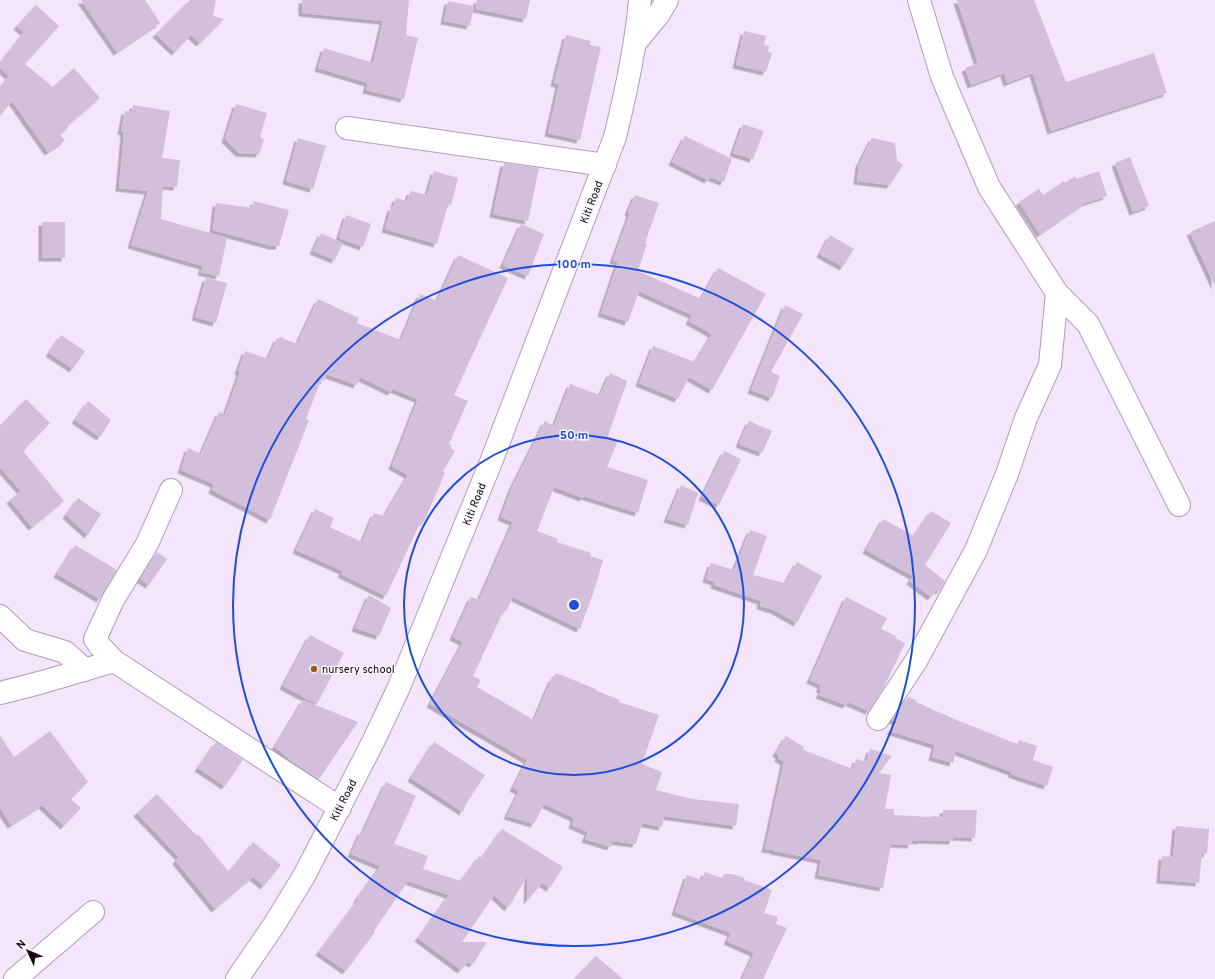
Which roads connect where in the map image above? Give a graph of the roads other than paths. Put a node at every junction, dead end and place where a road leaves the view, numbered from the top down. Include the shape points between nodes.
1 (640, 0) edge
2 (667, 0) edge
3 (919, 0) edge
4 (635, 43) junction
5 (347, 128) dead end
6 (605, 165) junction
7 (1057, 293) junction
8 (171, 490) dead end
9 (1179, 505) dead end
10 (0, 616) edge
11 (114, 662) junction
12 (85, 670) junction
13 (0, 693) edge
14 (878, 719) dead end
15 (340, 808) junction
16 (93, 912) dead end
17 (15, 979) edge
18 (237, 979) edge

1 - 4 street, Kiti Road
2 - 4 street
3 - 7 street via 942,77 989,187
4 - 6 street, Kiti Road via 625,98
5 - 6 street
6 - 15 street, Kiti Road via 494,454 402,679
7 - 9 street via 1088,324
7 - 14 street via 1050,365 1026,418 976,550 916,661
8 - 11 street via 147,544 113,600 95,639
10 - 12 street via 24,640 65,652
11 - 12 street
11 - 15 street
12 - 13 street
15 - 18 street, Kiti Road via 304,876
16 - 17 street

